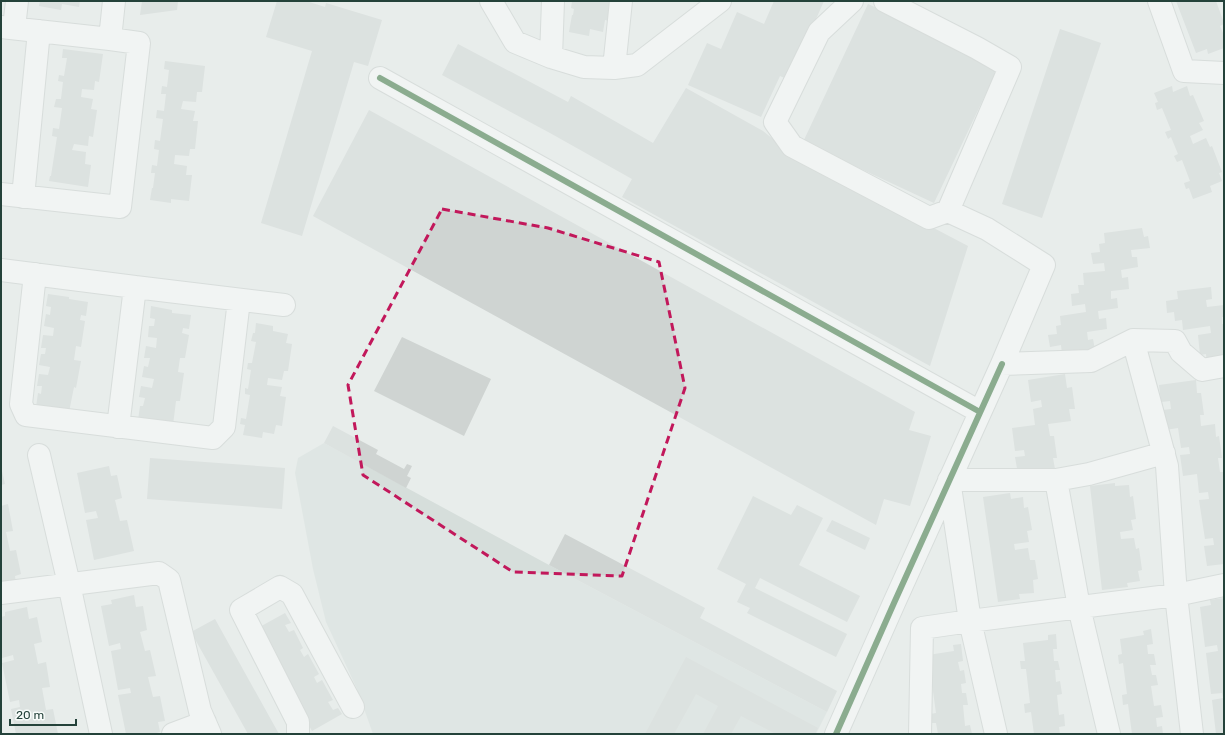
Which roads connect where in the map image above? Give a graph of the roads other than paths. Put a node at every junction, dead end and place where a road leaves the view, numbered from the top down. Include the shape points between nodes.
1 (18, 1) edge
2 (114, 1) edge
3 (491, 1) edge
4 (553, 1) edge
5 (621, 1) edge
6 (720, 1) edge
7 (852, 1) edge
8 (885, 1) edge
9 (1159, 1) edge
10 (8, 28) edge
11 (39, 31) junction
12 (110, 39) junction
13 (551, 57) junction
14 (614, 68) junction
15 (1224, 72) edge
16 (380, 78) dead end
17 (1, 194) edge
18 (23, 197) junction
19 (948, 211) junction
20 (1, 270) edge
21 (35, 274) junction
22 (135, 287) junction
23 (239, 300) junction
24 (284, 305) dead end
25 (1133, 340) junction
26 (1002, 364) junction
27 (1224, 366) edge
28 (980, 412) junction
29 (118, 427) junction
30 (1164, 452) junction
31 (39, 455) dead end
32 (949, 480) junction
33 (1056, 480) junction
34 (69, 584) junction
35 (1224, 585) edge
36 (1, 593) edge
37 (1176, 595) junction
38 (1079, 608) junction
39 (970, 621) junction
40 (353, 707) dead end
41 (207, 728) edge
42 (101, 734) edge
43 (173, 734) edge
44 (298, 734) edge
45 (836, 734) edge
46 (920, 734) edge
47 (996, 734) edge
48 (1109, 734) edge
49 (1192, 734) edge

1 - 10 street
2 - 12 street
3 - 13 street via 515,42
4 - 13 street
5 - 14 street
6 - 14 street via 637,65
7 - 19 street via 819,32 775,122 792,146 929,218
8 - 19 street via 1010,67
9 - 15 street via 1184,71
10 - 11 street
11 - 12 street
11 - 18 street
12 - 18 street via 139,43 120,207
13 - 14 street via 584,67
16 - 28 street
17 - 18 street
19 - 26 street via 987,229 1044,265
20 - 21 street
21 - 22 street
21 - 29 street via 21,404 26,415
22 - 23 street
22 - 29 street
23 - 24 street
23 - 29 street via 224,427 213,438
25 - 26 street via 1091,361
25 - 27 street via 1175,342 1181,352 1202,370
25 - 30 street
26 - 28 street
28 - 32 street
30 - 33 street via 1089,474
30 - 37 street
31 - 34 street
32 - 33 street
32 - 39 street
32 - 45 street
33 - 38 street
34 - 36 street
34 - 41 street via 159,573 169,580 200,712
34 - 42 street
35 - 37 street
37 - 38 street
37 - 49 street
38 - 39 street
38 - 48 street
39 - 46 street via 922,628
39 - 47 street
40 - 44 street via 292,594 280,588 241,610 298,722
41 - 43 street

